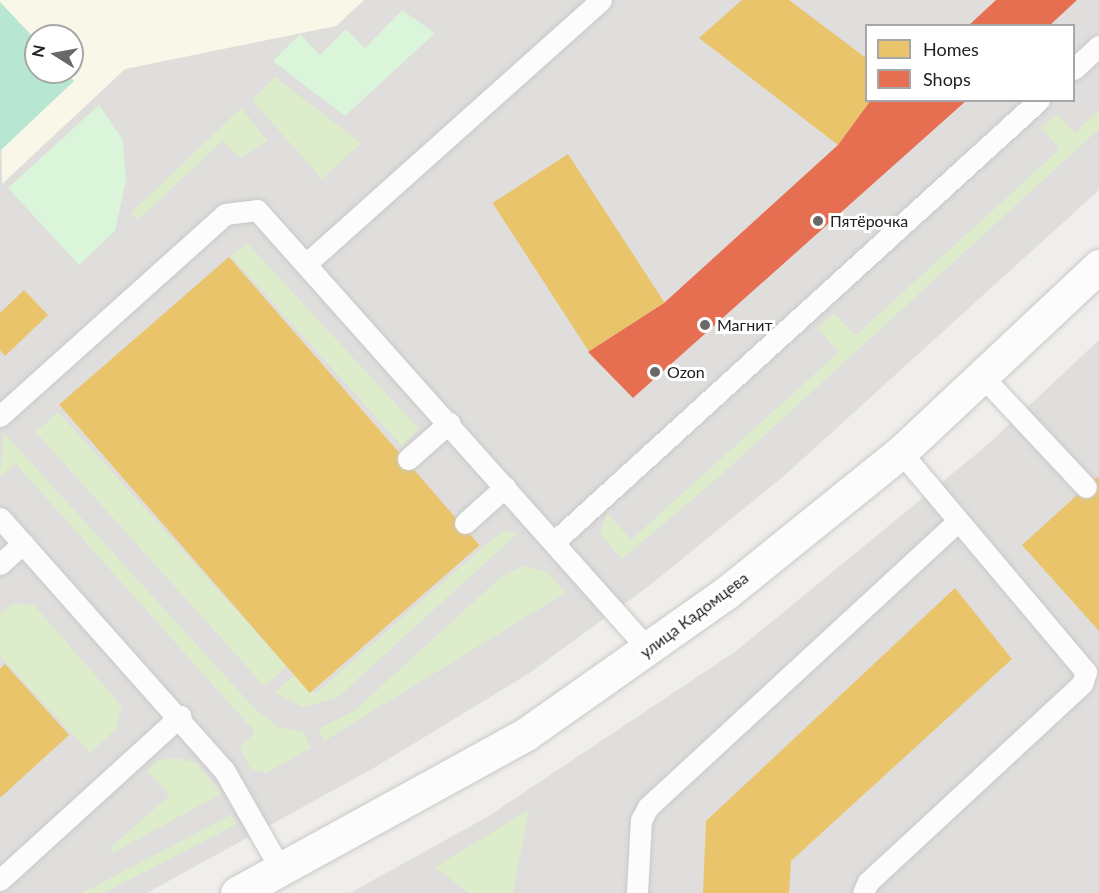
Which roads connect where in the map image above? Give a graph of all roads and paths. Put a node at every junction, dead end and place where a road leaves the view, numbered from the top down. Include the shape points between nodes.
1 (601, 0) edge
2 (1099, 46) edge
3 (1075, 68) edge
4 (1037, 102) edge
5 (307, 264) junction
6 (1099, 266) edge
7 (982, 376) junction
8 (0, 416) edge
9 (449, 423) junction
10 (901, 452) junction
11 (408, 459) dead end
12 (505, 487) junction
13 (1086, 487) dead end
14 (0, 518) edge
15 (957, 522) junction
16 (465, 523) dead end
17 (554, 542) junction
18 (23, 543) junction
19 (0, 564) edge
20 (648, 649) junction
21 (180, 716) junction
22 (281, 870) junction
23 (0, 880) edge
24 (237, 893) edge
25 (638, 893) edge
26 (863, 893) edge

1 - 5 lane
2 - 3 lane
4 - 17 lane
5 - 8 lane via 256,210 225,214
5 - 9 lane
6 - 7 street, улица Кадомцева
7 - 10 street, улица Кадомцева
7 - 13 lane
9 - 11 lane
9 - 12 lane
10 - 15 lane
10 - 20 street, улица Кадомцева
12 - 16 lane
12 - 17 lane
14 - 18 lane
15 - 25 lane via 648,807 641,820
15 - 26 lane via 1084,664 1085,678 868,882
17 - 20 lane
18 - 19 lane
18 - 21 lane
20 - 22 street, улица Кадомцева via 462,773
21 - 22 lane via 236,787
21 - 23 lane
22 - 24 street, улица Кадомцева

